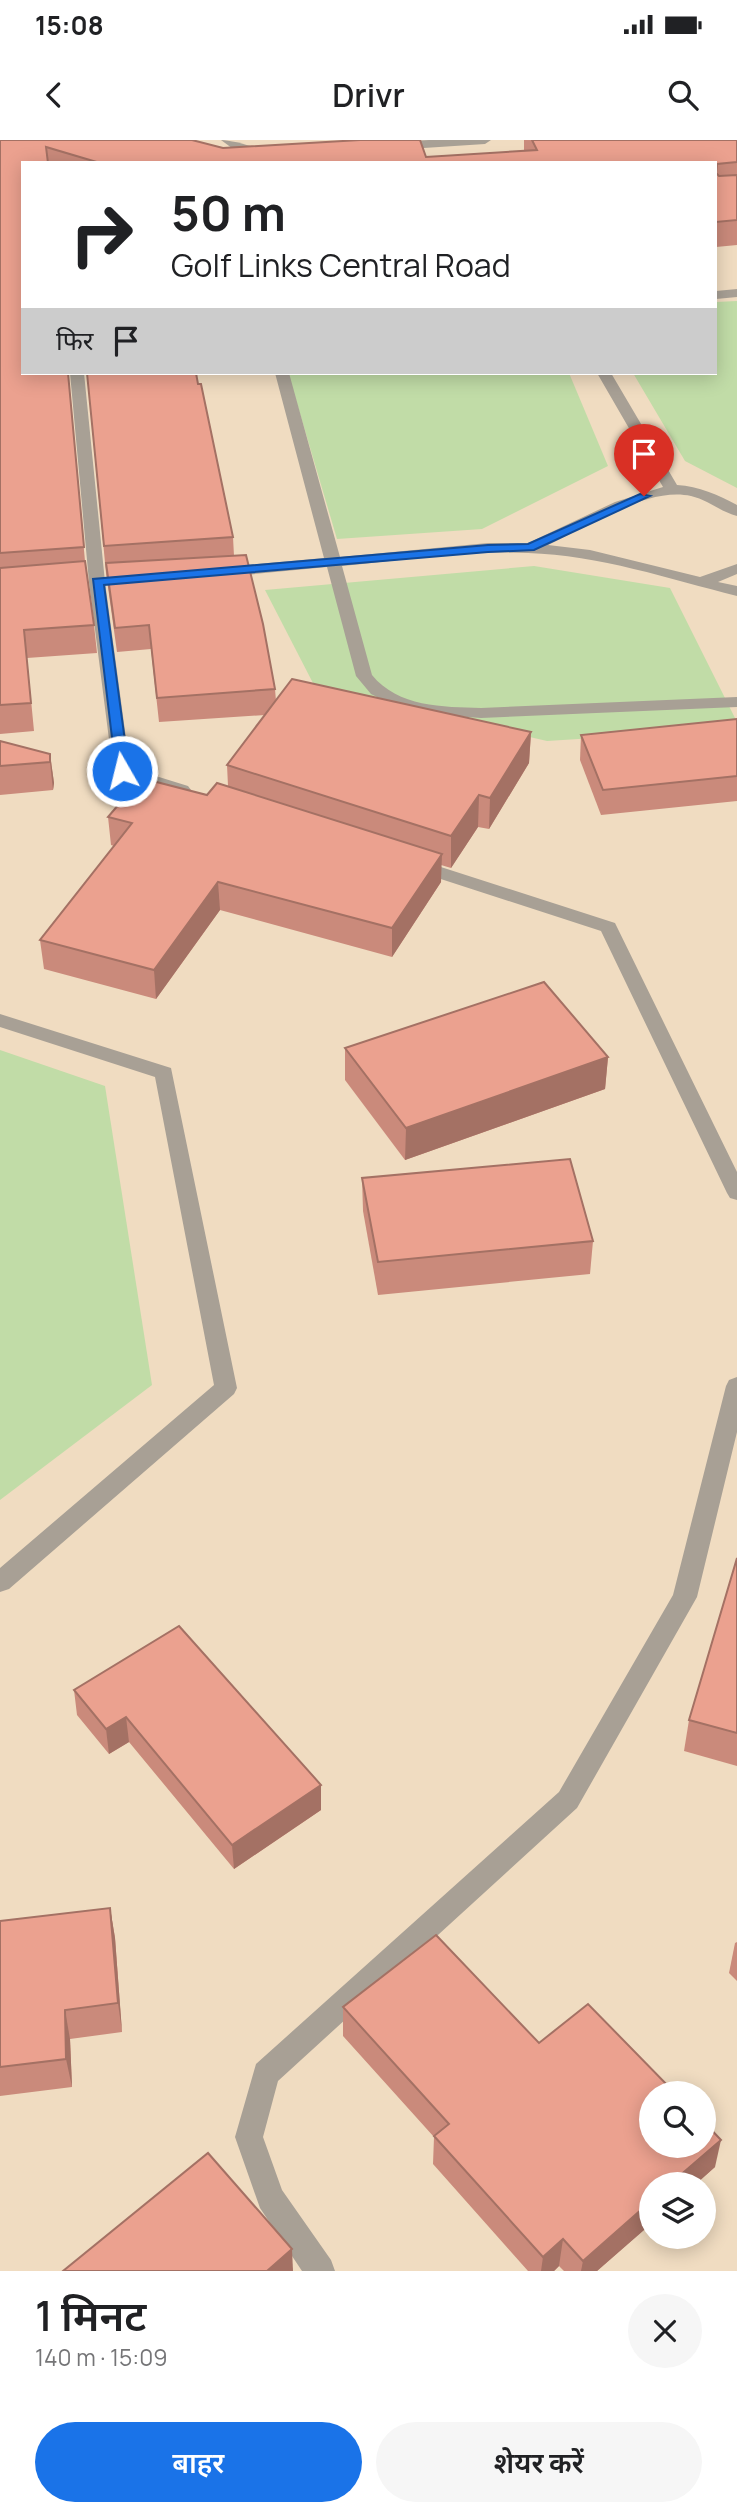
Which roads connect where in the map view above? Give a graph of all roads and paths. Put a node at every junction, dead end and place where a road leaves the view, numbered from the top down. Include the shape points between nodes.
1 (227, 140) edge
2 (483, 143) edge
3 (375, 148) edge
4 (276, 154) edge
5 (737, 293) edge
6 (717, 295) edge
7 (77, 375) edge
8 (283, 375) edge
9 (605, 375) edge
10 (672, 490) junction
11 (737, 511) edge
12 (530, 548) junction
13 (332, 564) junction
14 (737, 569) edge
15 (208, 573) edge
16 (702, 582) junction
17 (737, 591) edge
18 (737, 702) edge
19 (201, 797) edge
20 (398, 860) edge
21 (0, 1020) edge
22 (737, 1193) edge
23 (737, 1386) edge
24 (0, 1582) edge
25 (320, 2271) edge

1 - 4 street via 244,152
2 - 3 street
5 - 6 street
7 - 19 street via 97,582 122,771
8 - 13 street
9 - 10 street
10 - 11 street via 705,495
10 - 12 street via 644,496
12 - 13 street
12 - 16 street via 590,555
13 - 15 street
13 - 18 street via 364,676 379,692 403,702 445,712 481,713
14 - 16 street
16 - 17 street
20 - 22 street via 608,927
21 - 24 street via 164,1073 226,1388
23 - 25 street via 685,1597 568,1800 266,2073 249,2137 270,2198

